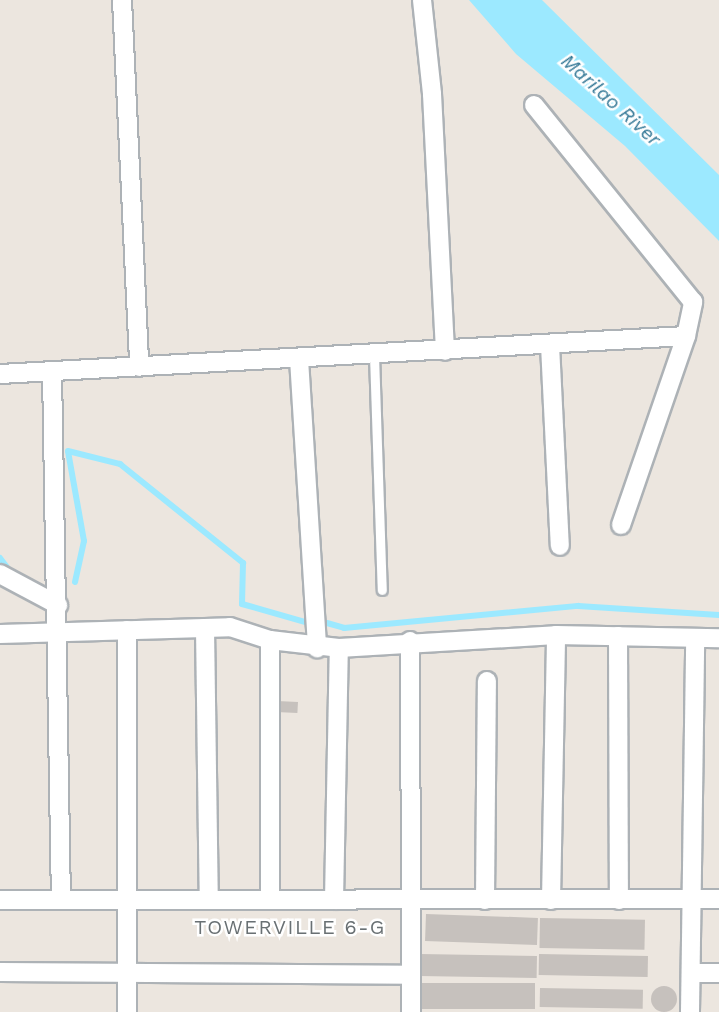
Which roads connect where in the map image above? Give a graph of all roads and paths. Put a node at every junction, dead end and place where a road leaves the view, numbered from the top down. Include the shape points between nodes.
1 (122, 0) edge
2 (422, 0) edge
3 (534, 105) dead end
4 (686, 336) junction
5 (550, 345) junction
6 (445, 351) junction
7 (374, 355) junction
8 (299, 358) junction
9 (139, 367) junction
10 (52, 371) junction
11 (0, 374) edge
12 (621, 525) dead end
13 (560, 546) dead end
14 (0, 574) edge
15 (382, 590) dead end
16 (58, 605) junction
17 (205, 628) junction
18 (127, 630) junction
19 (58, 632) junction
20 (0, 634) edge
21 (556, 635) junction
22 (618, 636) junction
23 (695, 638) junction
24 (719, 638) edge
25 (270, 640) junction
26 (410, 641) junction
27 (317, 648) junction
28 (339, 648) junction
29 (487, 681) dead end
30 (719, 899) edge
31 (0, 900) edge
32 (61, 900) junction
33 (126, 900) junction
34 (209, 900) junction
35 (270, 900) junction
36 (334, 900) junction
37 (411, 900) junction
38 (485, 900) junction
39 (551, 900) junction
40 (619, 900) junction
41 (691, 900) junction
42 (126, 971) junction
43 (0, 972) edge
44 (691, 973) junction
45 (719, 973) edge
46 (411, 975) junction
47 (127, 1012) edge
48 (411, 1012) edge
49 (690, 1012) edge

1 - 9 street
2 - 6 street via 432,94
3 - 4 street via 693,302
4 - 5 street
4 - 12 street
5 - 6 street
5 - 13 street
6 - 7 street
7 - 8 street
7 - 15 lane
8 - 9 street
8 - 27 street
9 - 10 street
10 - 11 street
10 - 16 street
14 - 16 street
16 - 19 street
17 - 18 street
17 - 25 street via 230,627
17 - 34 street
18 - 19 street
18 - 33 street
19 - 20 street
19 - 32 street
21 - 22 street
21 - 26 street
21 - 39 street
22 - 23 street
22 - 40 street
23 - 24 street
23 - 41 street
25 - 27 street
25 - 35 street
26 - 28 street
26 - 37 street
27 - 28 street
28 - 36 street
29 - 38 street
30 - 41 street
31 - 32 street
32 - 33 street
33 - 34 street
33 - 42 street
34 - 35 street
35 - 36 street
36 - 37 street
37 - 38 street
37 - 46 street
38 - 39 street
39 - 40 street
40 - 41 street
41 - 44 street
42 - 43 street
42 - 46 street
42 - 47 street
44 - 45 street
44 - 49 street
46 - 48 street

